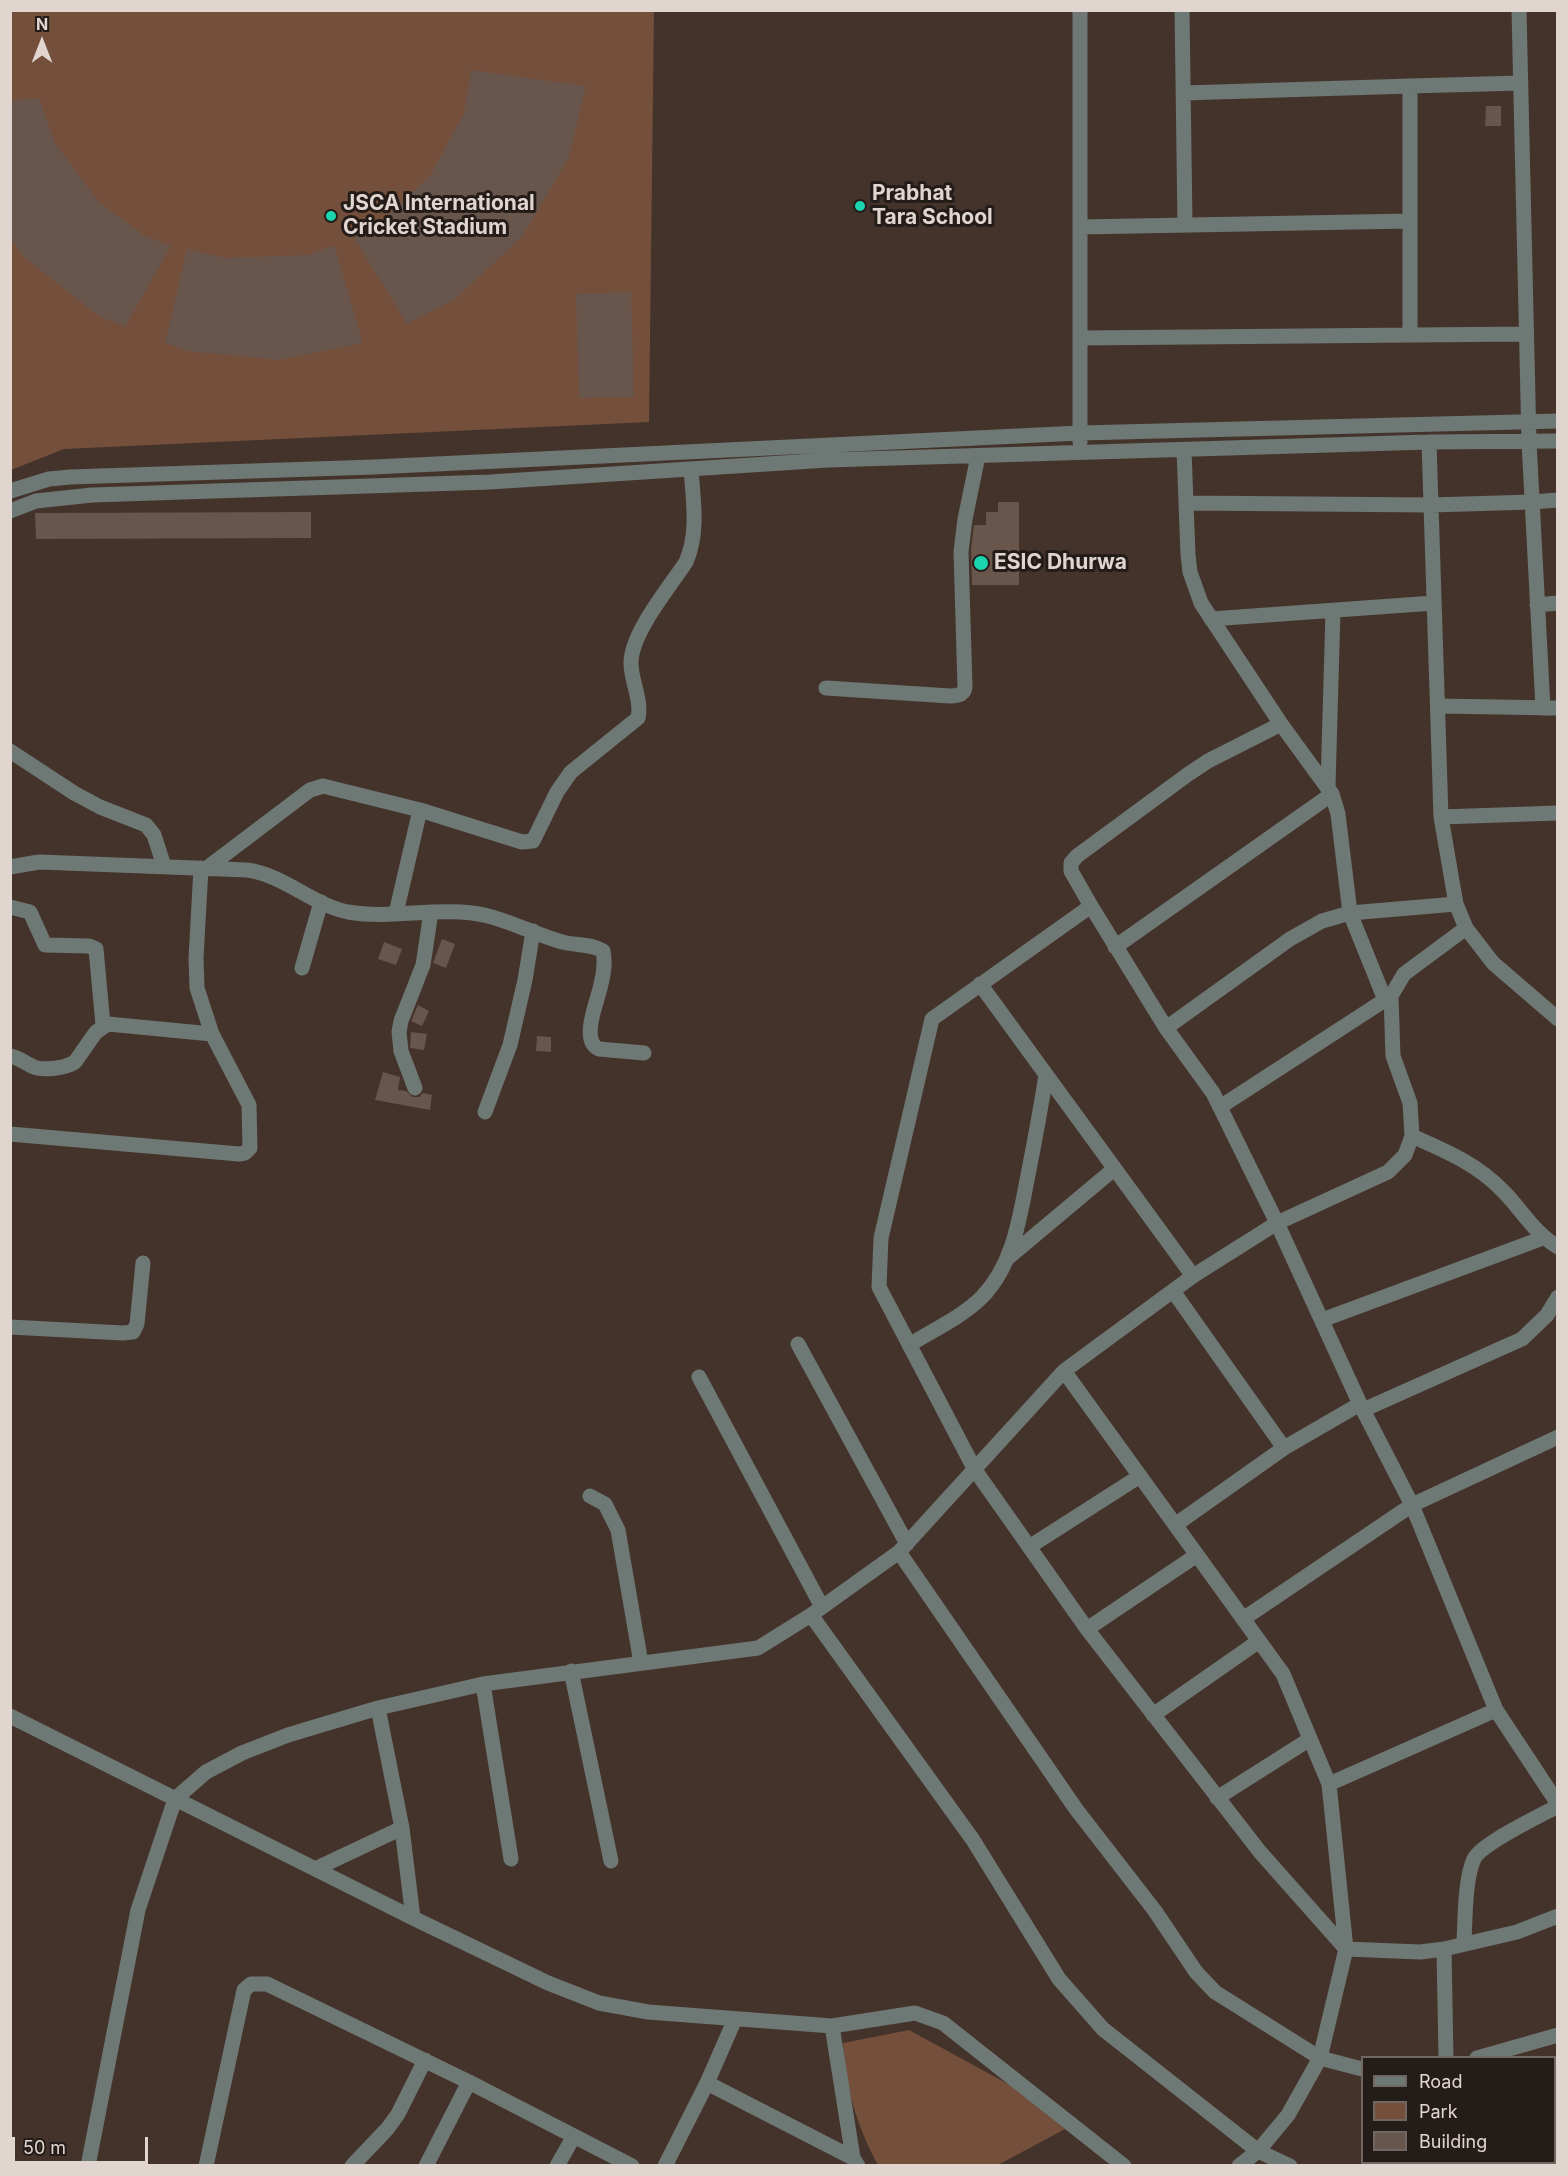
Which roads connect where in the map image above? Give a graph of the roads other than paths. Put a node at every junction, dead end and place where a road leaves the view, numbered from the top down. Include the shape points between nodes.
1 (1080, 10) edge
2 (1182, 10) edge
3 (1519, 10) edge
4 (1521, 83) junction
5 (1410, 86) junction
6 (1184, 93) junction
7 (1410, 221) junction
8 (1185, 225) junction
9 (1080, 227) junction
10 (1526, 334) junction
11 (1410, 335) junction
12 (1080, 338) junction
13 (1528, 421) junction
14 (1557, 421) edge
15 (1080, 433) junction
16 (1557, 441) edge
17 (1429, 442) junction
18 (1529, 442) junction
19 (1184, 450) junction
20 (1080, 453) junction
21 (978, 456) junction
22 (691, 469) junction
23 (10, 491) edge
24 (1557, 500) edge
25 (1532, 502) junction
26 (1186, 503) junction
27 (1431, 505) junction
28 (10, 512) edge
29 (1434, 603) junction
30 (1557, 603) edge
31 (1537, 605) junction
32 (1333, 611) junction
33 (1211, 619) junction
34 (826, 688) dead end
35 (1438, 706) junction
36 (1550, 708) edge
37 (1281, 724) junction
38 (10, 751) edge
39 (1330, 790) junction
40 (420, 810) junction
41 (1557, 814) edge
42 (1441, 817) junction
43 (164, 866) junction
44 (10, 867) edge
45 (204, 868) junction
46 (321, 902) junction
47 (1456, 904) junction
48 (1091, 906) junction
49 (10, 907) edge
50 (431, 912) junction
51 (396, 913) junction
52 (1350, 913) junction
53 (1466, 927) junction
54 (533, 931) junction
55 (1115, 947) junction
56 (302, 968) dead end
57 (980, 984) junction
58 (1388, 998) junction
59 (1557, 1019) edge
60 (103, 1025) junction
61 (1166, 1028) junction
62 (212, 1034) junction
63 (644, 1053) dead end
64 (10, 1056) edge
65 (1047, 1076) junction
66 (415, 1088) dead end
67 (1220, 1107) junction
68 (485, 1112) dead end
69 (10, 1134) edge
70 (1412, 1136) junction
71 (1114, 1169) junction
72 (1277, 1223) junction
73 (1543, 1238) junction
74 (1557, 1247) edge
75 (1007, 1259) junction
76 (143, 1263) dead end
77 (1193, 1276) junction
78 (1173, 1291) junction
79 (1557, 1298) edge
80 (1322, 1320) junction
81 (10, 1327) edge
82 (798, 1344) dead end
83 (909, 1345) junction
84 (1064, 1371) junction
85 (699, 1377) dead end
86 (1361, 1407) junction
87 (1557, 1437) edge
88 (1284, 1448) junction
89 (975, 1470) junction
90 (1140, 1476) junction
91 (590, 1496) dead end
92 (1412, 1505) junction
93 (1175, 1525) junction
94 (1029, 1547) junction
95 (903, 1548) junction
96 (1197, 1555) junction
97 (817, 1611) junction
98 (1243, 1618) junction
99 (1087, 1629) junction
100 (1259, 1641) junction
101 (641, 1663) junction
102 (571, 1671) junction
103 (483, 1684) junction
104 (378, 1708) junction
105 (1496, 1710) junction
106 (1153, 1714) junction
107 (10, 1716) edge
108 (1310, 1738) junction
109 (1329, 1784) junction
110 (1217, 1798) junction
111 (175, 1799) junction
112 (1557, 1805) edge
113 (402, 1828) junction
114 (511, 1859) dead end
115 (611, 1861) dead end
116 (315, 1869) junction
117 (1557, 1916) edge
118 (413, 1917) junction
119 (1464, 1943) junction
120 (1444, 1948) junction
121 (1346, 1949) junction
122 (735, 2019) junction
123 (832, 2026) junction
124 (1557, 2035) edge
125 (1446, 2056) edge
126 (1484, 2056) edge
127 (1320, 2058) junction
128 (425, 2060) junction
129 (1361, 2069) edge
130 (469, 2082) junction
131 (707, 2082) junction
132 (574, 2136) junction
133 (1258, 2151) junction
134 (855, 2162) edge
135 (88, 2166) edge
136 (206, 2166) edge
137 (352, 2166) edge
138 (426, 2166) edge
139 (557, 2166) edge
140 (632, 2166) edge
141 (665, 2166) edge
142 (1124, 2166) edge
143 (1239, 2166) edge
144 (1290, 2166) edge

1 - 9 street
2 - 6 street
3 - 4 street
4 - 5 street
4 - 10 street
5 - 6 street
5 - 7 street
6 - 8 street
7 - 8 street
7 - 11 street
8 - 9 street
9 - 12 street
10 - 11 street
10 - 13 street
11 - 12 street
12 - 15 street
13 - 14 street
13 - 15 street
13 - 18 street
15 - 20 street
15 - 23 street via 70,477
16 - 18 street
17 - 18 street
17 - 19 street
17 - 27 street
18 - 25 street
19 - 20 street
19 - 26 street
20 - 21 street
21 - 22 street
21 - 34 street via 962,543 964,692 950,696
22 - 28 street via 490,482 92,495 36,501
22 - 40 street via 692,550 634,643 631,663 639,713 634,722 571,772 536,838 530,842
24 - 25 street
25 - 27 street
25 - 31 street
26 - 27 street
26 - 33 street via 1190,572
27 - 29 street
29 - 32 street
29 - 35 street
30 - 31 street
31 - 36 street
32 - 33 street
32 - 39 street
33 - 37 street
35 - 36 street
35 - 42 street
37 - 39 street
37 - 48 street via 1186,775 1077,856 1071,871
38 - 43 street via 74,793 146,825 154,835
39 - 52 street via 1338,814
39 - 55 street
40 - 45 street via 329,786 317,787
40 - 51 street
41 - 42 street
42 - 47 street
43 - 44 street via 39,862
43 - 45 street
45 - 46 street via 260,872
45 - 62 street via 195,973
46 - 51 street via 351,912
46 - 56 street
47 - 52 street
47 - 53 street
48 - 55 street
48 - 57 street
49 - 60 street via 30,912 45,945 96,949
50 - 51 street
50 - 54 street via 472,913
50 - 66 street via 423,965 399,1032 401,1051
52 - 58 street
52 - 61 street via 1322,921 1290,939
53 - 58 street via 1404,974
53 - 59 street via 1493,963
54 - 63 street via 560,942 603,951 602,980 592,1013 592,1042 599,1049
54 - 68 street via 510,1045
55 - 61 street
57 - 65 street
57 - 83 street via 932,1019 881,1238 879,1287
58 - 67 street
58 - 70 street via 1393,1056 1410,1102
60 - 62 street
60 - 64 street via 69,1066 38,1068
61 - 67 street
62 - 69 street via 249,1105 251,1145 245,1153
65 - 71 street
65 - 75 street via 1017,1233
67 - 72 street
70 - 72 street via 1405,1155 1388,1172
70 - 73 street via 1455,1154 1488,1177
71 - 75 street
71 - 77 street
72 - 77 street
72 - 80 street
73 - 74 street
73 - 80 street
75 - 83 street via 982,1297
76 - 81 street via 133,1332
77 - 78 street
78 - 84 street
78 - 88 street
79 - 86 street via 1547,1315 1522,1339
80 - 86 street
82 - 95 street
83 - 89 street
84 - 89 street
84 - 90 street
85 - 97 street
86 - 88 street
86 - 92 street
87 - 92 street
88 - 93 street
89 - 94 street
89 - 95 street
90 - 93 street
90 - 94 street
91 - 101 street via 605,1504 618,1530
92 - 98 street
92 - 105 street
93 - 96 street
94 - 99 street
95 - 97 street
95 - 127 street via 1076,1809 1155,1911 1196,1972 1215,1992
96 - 98 street
96 - 99 street
97 - 101 street via 758,1648
97 - 133 street via 973,1840 1059,1979 1103,2029
98 - 100 street
99 - 106 street
100 - 106 street
100 - 108 street via 1282,1674
101 - 102 street
102 - 103 street
102 - 115 street
103 - 104 street
103 - 114 street
104 - 111 street via 242,1752 206,1772
104 - 113 street
105 - 109 street
105 - 112 street
106 - 110 street
107 - 111 street
108 - 109 street
108 - 110 street
109 - 121 street
110 - 121 street
111 - 116 street
111 - 135 street via 138,1910
112 - 119 street via 1475,1857
113 - 116 street
113 - 118 street
116 - 118 street
117 - 119 street via 1517,1932
118 - 122 street via 598,2003 648,2012
119 - 120 street
120 - 121 street via 1420,1952
120 - 125 street
121 - 127 street
122 - 123 street
122 - 131 street
123 - 134 street
123 - 142 street via 915,2013 943,2023
124 - 126 street
127 - 129 street
127 - 133 street via 1288,2115
128 - 130 street
128 - 136 street via 267,1984 251,1984 244,1990
128 - 137 street via 398,2114
130 - 132 street
130 - 138 street
131 - 134 street
131 - 141 street
132 - 139 street
132 - 140 street
133 - 143 street
133 - 144 street

